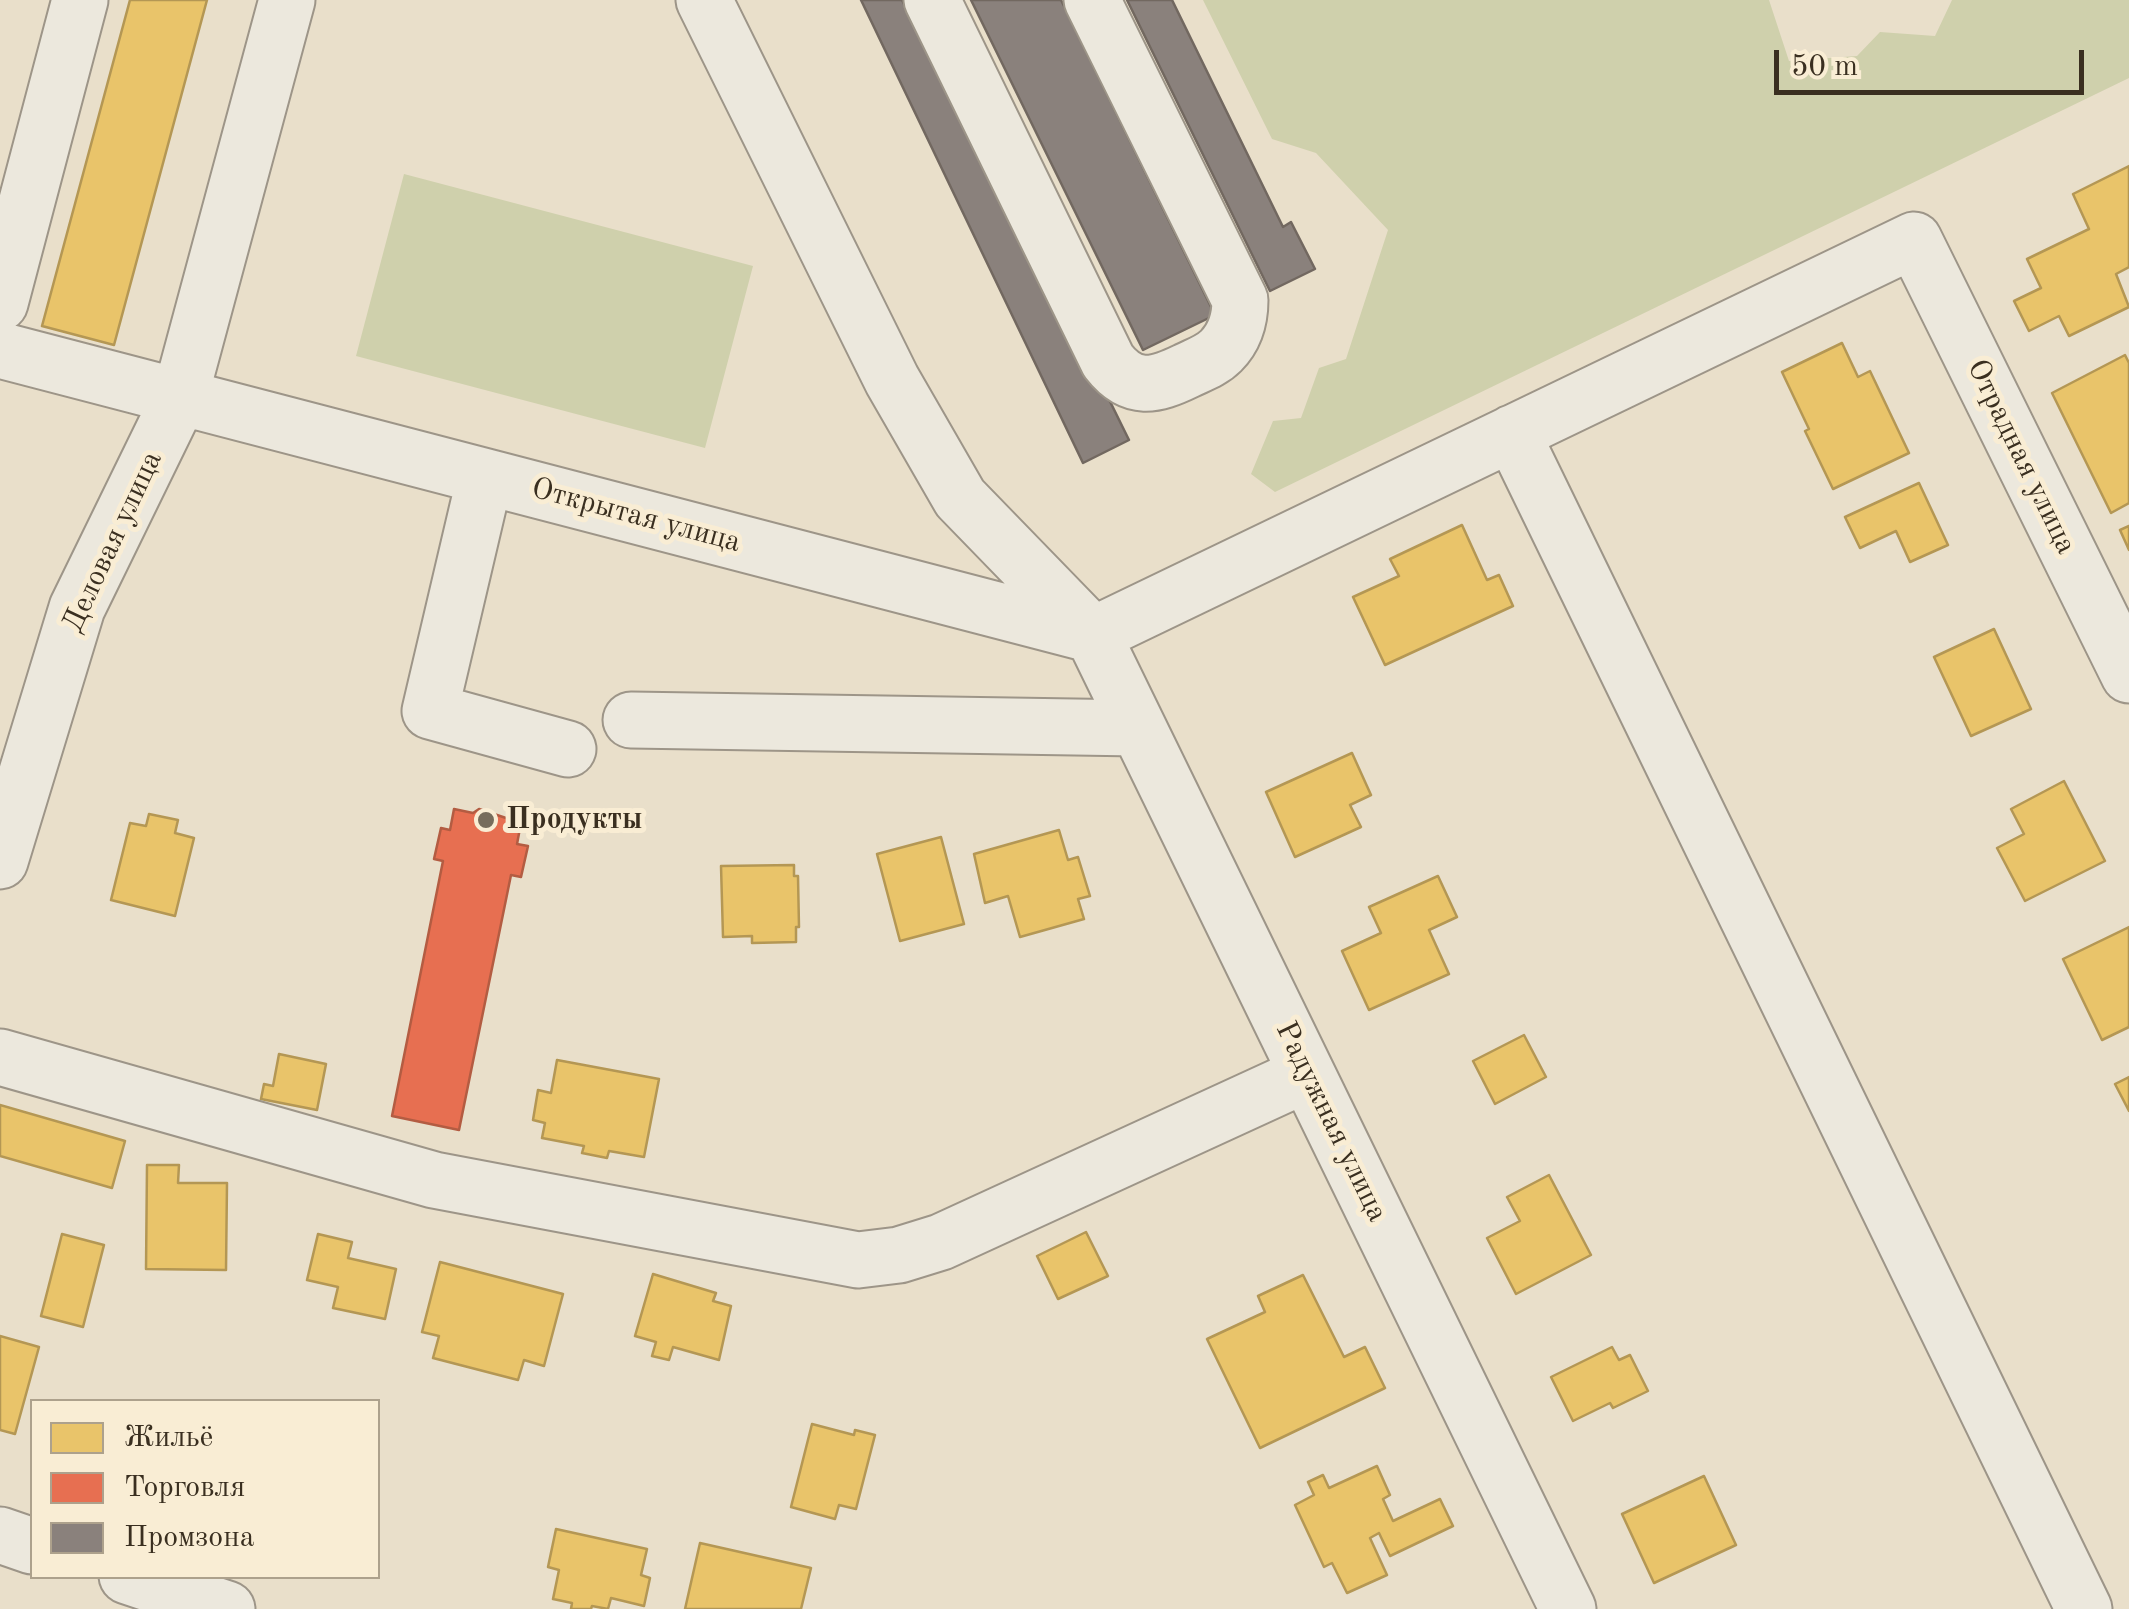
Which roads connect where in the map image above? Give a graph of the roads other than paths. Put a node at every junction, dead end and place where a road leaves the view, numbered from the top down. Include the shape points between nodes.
1 (80, 0) edge
2 (288, 0) edge
3 (704, 0) edge
4 (932, 0) edge
5 (1092, 0) edge
6 (0, 303) edge
7 (0, 350) edge
8 (180, 398) junction
9 (1512, 434) junction
10 (485, 477) junction
11 (1092, 635) junction
12 (2129, 675) edge
13 (632, 720) dead end
14 (1138, 728) junction
15 (568, 749) dead end
16 (0, 861) edge
17 (0, 1058) edge
18 (1307, 1074) junction
19 (0, 1536) edge
20 (30, 1545) edge
21 (136, 1579) edge
22 (228, 1609) edge
23 (1568, 1609) edge
24 (2084, 1609) edge

1 - 6 street
2 - 8 street, Деловая улица
3 - 11 street, Радужная улица via 892,380 960,498
4 - 5 street via 1108,362 1134,382 1166,380 1223,350 1240,318 1240,300
7 - 8 street, Открытая улица
8 - 10 street, Открытая улица
8 - 16 street, Деловая улица via 77,608
9 - 11 street
9 - 12 street, Отрадная улица via 1914,240
9 - 24 street
10 - 11 street, Открытая улица
10 - 15 street via 430,712
11 - 14 street, Радужная улица
13 - 14 street
14 - 18 street, Радужная улица
17 - 18 street via 434,1180 858,1260 942,1242
18 - 23 street, Радужная улица
19 - 20 street
21 - 22 street

